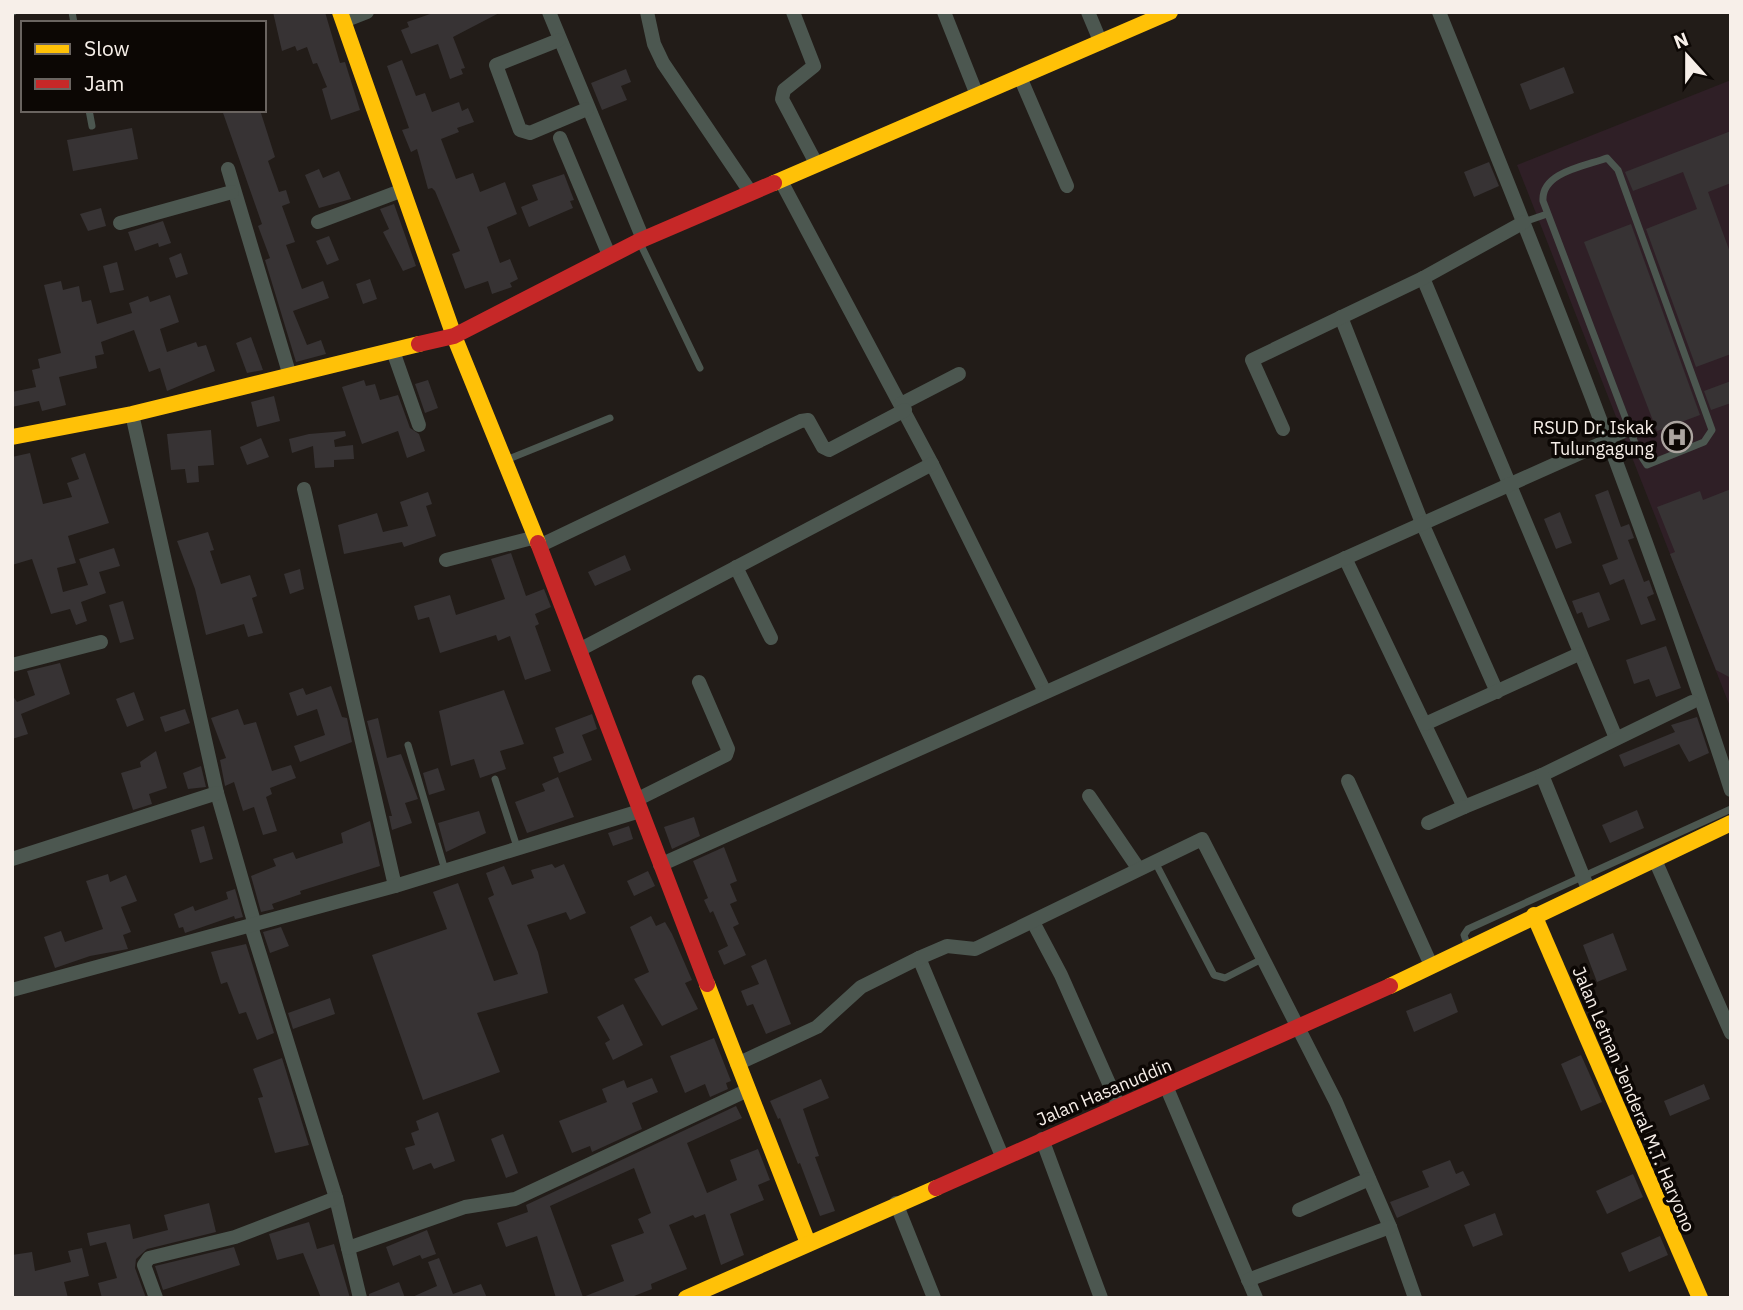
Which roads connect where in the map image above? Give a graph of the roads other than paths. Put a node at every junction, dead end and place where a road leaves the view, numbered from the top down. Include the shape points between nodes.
1 (367, 12) edge
2 (549, 12) edge
3 (647, 12) edge
4 (793, 12) edge
5 (944, 12) edge
6 (1087, 12) edge
7 (1170, 12) edge
8 (1439, 12) edge
9 (342, 16) edge
10 (559, 40) junction
11 (1101, 43) junction
12 (1020, 77) junction
13 (977, 96) junction
14 (587, 109) junction
15 (89, 112) edge
16 (92, 126) dead end
17 (560, 138) dead end
18 (817, 164) junction
19 (228, 169) dead end
20 (781, 181) junction
21 (1067, 186) dead end
22 (403, 190) junction
23 (232, 192) junction
24 (751, 193) junction
25 (1547, 214) junction
26 (318, 222) dead end
27 (1524, 222) junction
28 (120, 223) dead end
29 (641, 240) junction
30 (609, 255) junction
31 (1423, 278) junction
32 (1341, 317) junction
33 (454, 336) junction
34 (393, 351) junction
35 (700, 368) dead end
36 (959, 374) dead end
37 (290, 376) junction
38 (903, 407) junction
39 (132, 414) junction
40 (610, 418) dead end
41 (419, 425) dead end
42 (1283, 429) dead end
43 (1631, 432) junction
44 (12, 438) edge
45 (1607, 441) junction
46 (505, 461) junction
47 (932, 464) junction
48 (1511, 484) junction
49 (304, 489) dead end
50 (1422, 523) junction
51 (538, 542) junction
52 (1345, 558) junction
53 (446, 560) dead end
54 (736, 567) junction
55 (771, 638) dead end
56 (101, 642) dead end
57 (581, 649) junction
58 (1579, 654) junction
59 (12, 666) edge
60 (699, 682) dead end
61 (1045, 692) junction
62 (1497, 692) junction
63 (1692, 702) dead end
64 (1425, 724) junction
65 (1616, 738) junction
66 (408, 746) dead end
67 (1542, 775) junction
68 (495, 779) dead end
69 (1348, 781) dead end
70 (1731, 790) edge
71 (217, 793) junction
72 (1089, 796) dead end
73 (638, 805) junction
74 (1464, 807) junction
75 (1731, 809) edge
76 (1428, 822) dead end
77 (1731, 823) edge
78 (517, 847) junction
79 (12, 859) edge
80 (1655, 860) junction
81 (1154, 861) junction
82 (660, 865) junction
83 (1138, 868) junction
84 (445, 870) junction
85 (1586, 884) junction
86 (395, 886) junction
87 (1534, 915) junction
88 (1033, 922) junction
89 (253, 926) junction
90 (1468, 948) junction
91 (919, 958) junction
92 (1262, 959) junction
93 (1431, 965) junction
94 (12, 990) edge
95 (1296, 1027) junction
96 (1731, 1033) edge
97 (737, 1065) junction
98 (1166, 1086) junction
99 (748, 1090) junction
100 (1119, 1106) junction
101 (1042, 1139) junction
102 (1002, 1156) junction
103 (1369, 1179) junction
104 (336, 1198) junction
105 (896, 1203) junction
106 (1299, 1210) dead end
107 (1390, 1227) junction
108 (807, 1243) junction
109 (348, 1248) junction
110 (1248, 1280) junction
111 (156, 1298) edge
112 (360, 1298) edge
113 (686, 1298) edge
114 (934, 1298) edge
115 (1101, 1298) edge
116 (1256, 1298) edge
117 (1415, 1298) edge
118 (1700, 1298) edge

1 - 9 street
2 - 10 street
3 - 24 street via 663,63
4 - 18 street via 814,66 784,90 782,99
5 - 13 street
6 - 11 street
7 - 11 street
8 - 27 street
9 - 22 street
10 - 14 street
10 - 14 street via 496,65 520,130 530,133
11 - 12 street
12 - 13 street
12 - 21 street
13 - 18 street
14 - 29 street
15 - 16 lane
17 - 30 street
18 - 20 street
19 - 23 street
20 - 24 street
20 - 38 street
22 - 26 street
22 - 33 street
23 - 28 street
23 - 37 street
24 - 29 street
25 - 27 lane
25 - 43 lane
25 - 43 lane via 1542,194 1556,177 1607,158 1614,163 1712,430 1704,442 1647,465
27 - 31 street
27 - 45 street
29 - 30 street
29 - 35 lane
30 - 33 street
31 - 32 street
31 - 48 street
32 - 42 street via 1252,360
32 - 50 street
33 - 34 street
33 - 46 street
34 - 37 street
34 - 41 street
36 - 38 street
37 - 39 street
38 - 47 street
38 - 51 street via 829,450 808,420 795,423
39 - 44 street
39 - 71 street
40 - 46 lane
43 - 45 lane
45 - 48 street
45 - 70 street
46 - 51 street
47 - 54 street
47 - 61 street
48 - 50 street
48 - 58 street
49 - 86 street
50 - 52 street
50 - 62 street
51 - 53 street
51 - 57 street
52 - 61 street
52 - 64 street
54 - 55 street
54 - 57 street
56 - 59 street
57 - 73 street
58 - 62 street
58 - 65 street
60 - 73 street via 728,749 726,755
61 - 82 street
62 - 64 street
63 - 65 street
64 - 74 street
65 - 67 street
66 - 84 lane
67 - 74 street
67 - 85 street
68 - 78 lane
69 - 93 street
71 - 79 street
71 - 89 street
72 - 83 street
73 - 78 street
73 - 82 street
74 - 76 street
75 - 85 lane
77 - 80 street, Jalan Hasanuddin
78 - 84 street
80 - 85 street, Jalan Hasanuddin
80 - 96 street
81 - 83 street
81 - 92 lane via 1214,975 1225,978
81 - 92 street via 1203,840
82 - 97 street
83 - 88 street
84 - 86 street
85 - 87 street, Jalan Hasanuddin
85 - 90 lane via 1468,929 1464,935
86 - 89 street
87 - 90 street, Jalan Hasanuddin
87 - 118 street, Jalan Letnan Jenderal M.T. Haryono
88 - 91 street via 975,949 947,946
88 - 100 street
89 - 94 street
89 - 104 street
90 - 93 street, Jalan Hasanuddin
91 - 97 street via 861,987 817,1027
91 - 102 street
92 - 95 street
93 - 95 street, Jalan Hasanuddin
95 - 98 street, Jalan Hasanuddin
95 - 103 street via 1336,1102
97 - 99 street
98 - 100 street, Jalan Hasanuddin
98 - 110 street
99 - 108 street
99 - 109 street via 515,1199 465,1207
100 - 101 street, Jalan Hasanuddin
101 - 102 street, Jalan Hasanuddin
101 - 115 street
102 - 105 street, Jalan Hasanuddin
103 - 106 street
103 - 107 street
104 - 109 street
104 - 111 street via 235,1237 149,1258 144,1265
105 - 108 street, Jalan Hasanuddin
105 - 114 street
107 - 110 street
107 - 117 street
108 - 113 street, Jalan Hasanuddin
109 - 112 street
110 - 116 street

